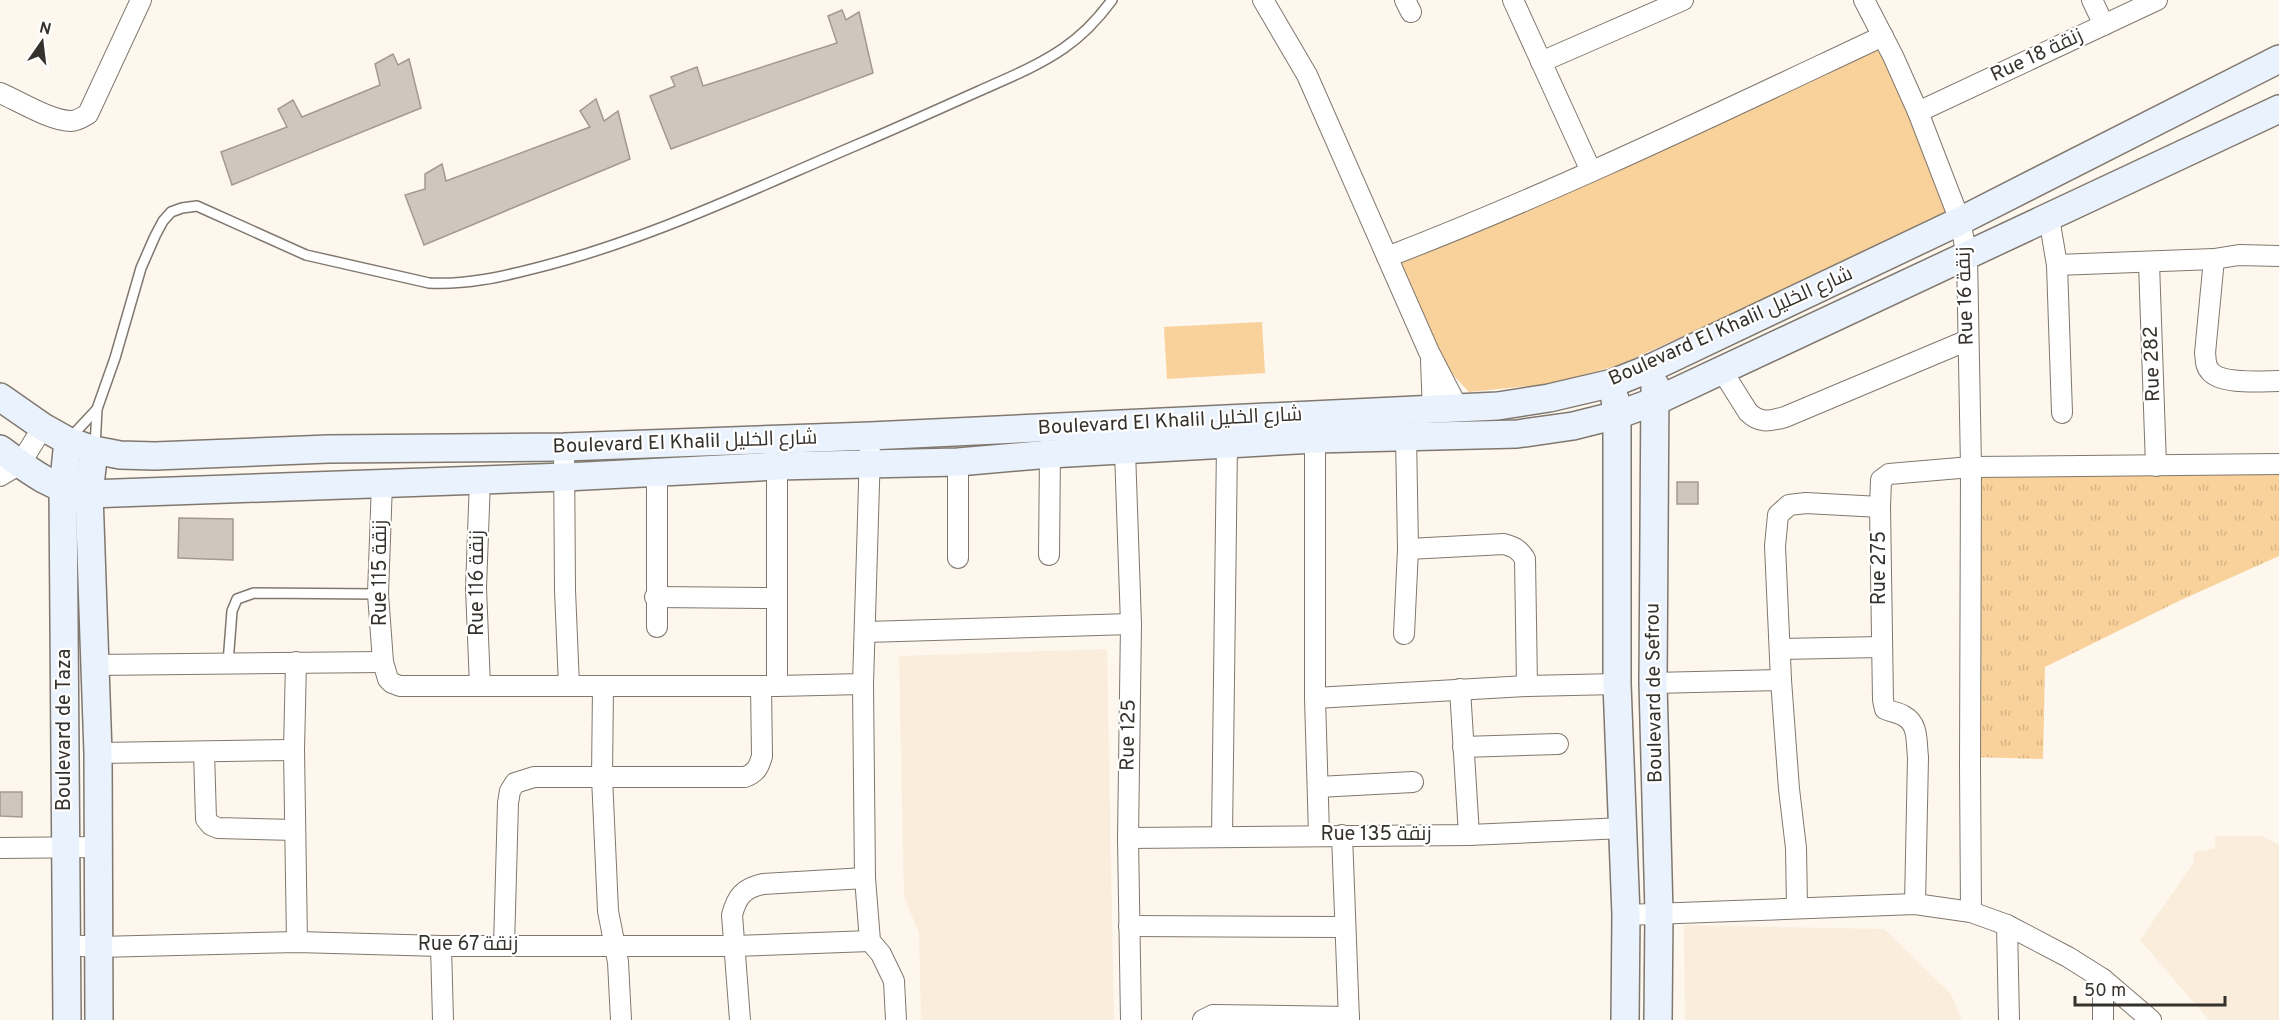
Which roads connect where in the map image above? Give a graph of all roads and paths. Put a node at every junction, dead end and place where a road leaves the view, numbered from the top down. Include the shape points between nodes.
1 (141, 0) edge
2 (1112, 0) edge
3 (1263, 0) edge
4 (1513, 0) edge
5 (1683, 0) edge
6 (1864, 0) edge
7 (2092, 0) edge
8 (2157, 0) edge
9 (2104, 25) junction
10 (1883, 36) junction
11 (2279, 59) edge
12 (1541, 62) junction
13 (0, 93) edge
14 (2215, 93) junction
15 (2279, 109) edge
16 (1918, 112) junction
17 (2234, 131) junction
18 (1591, 171) junction
19 (2049, 218) junction
20 (1960, 221) junction
21 (1967, 256) junction
22 (2279, 256) edge
23 (1387, 257) junction
24 (2214, 259) junction
25 (2149, 263) junction
26 (2057, 266) junction
27 (1968, 340) junction
28 (1653, 367) junction
29 (1721, 369) junction
30 (2279, 381) edge
31 (1612, 383) junction
32 (0, 397) edge
33 (1656, 401) junction
34 (97, 409) junction
35 (1445, 409) junction
36 (2062, 413) dead end
37 (1617, 415) junction
38 (43, 427) junction
39 (1406, 435) junction
40 (1315, 439) junction
41 (68, 441) junction
42 (1227, 444) junction
43 (564, 447) junction
44 (328, 449) junction
45 (94, 450) junction
46 (870, 450) junction
47 (1125, 451) junction
48 (1050, 454) junction
49 (958, 462) junction
50 (6, 463) edge
51 (2279, 464) edge
52 (777, 466) junction
53 (2156, 466) junction
54 (1971, 467) junction
55 (657, 472) junction
56 (566, 477) junction
57 (480, 479) junction
58 (382, 483) junction
59 (329, 484) junction
60 (63, 489) junction
61 (89, 494) junction
62 (1880, 507) junction
63 (1408, 549) junction
64 (1049, 555) dead end
65 (958, 558) dead end
66 (378, 594) junction
67 (655, 597) junction
68 (776, 598) junction
69 (1131, 624) junction
70 (657, 627) dead end
71 (866, 632) junction
72 (1404, 634) dead end
73 (1881, 647) junction
74 (1780, 649) junction
75 (296, 662) junction
76 (383, 662) junction
77 (228, 663) junction
78 (94, 665) junction
79 (1781, 680) junction
80 (1653, 682) junction
81 (863, 684) junction
82 (1617, 684) junction
83 (480, 686) junction
84 (569, 686) junction
85 (769, 686) junction
86 (1527, 686) junction
87 (603, 687) junction
88 (1460, 689) junction
89 (1315, 699) junction
90 (1558, 744) dead end
91 (1463, 747) junction
92 (294, 750) junction
93 (204, 752) junction
94 (98, 753) junction
95 (602, 777) junction
96 (1413, 782) dead end
97 (1318, 787) junction
98 (1623, 828) junction
99 (295, 830) junction
100 (1319, 835) junction
101 (1342, 835) junction
102 (1469, 835) junction
103 (1222, 836) junction
104 (1128, 837) junction
105 (66, 847) junction
106 (99, 847) junction
107 (0, 848) edge
108 (865, 878) junction
109 (1915, 904) junction
110 (1797, 908) junction
111 (1971, 912) junction
112 (1659, 913) junction
113 (1626, 915) junction
114 (2007, 925) junction
115 (1129, 926) junction
116 (1346, 927) junction
117 (870, 941) junction
118 (297, 942) junction
119 (66, 945) junction
120 (615, 945) junction
121 (441, 946) junction
122 (504, 946) junction
123 (734, 946) junction
124 (99, 947) junction
125 (2103, 979) junction
126 (1349, 1018) edge
127 (67, 1020) edge
128 (99, 1020) edge
129 (443, 1020) edge
130 (621, 1020) edge
131 (740, 1020) edge
132 (896, 1020) edge
133 (1131, 1020) edge
134 (1203, 1020) edge
135 (1625, 1020) edge
136 (1658, 1020) edge
137 (2009, 1020) edge
138 (2103, 1020) edge
139 (2151, 1020) edge

1 - 13 street via 88,114 82,118 57,118
2 - 34 lane via 1084,32 1042,62 921,118 671,224 577,258 497,278 429,283 306,255 197,206 171,212 162,221 141,268
3 - 23 street via 1307,75
4 - 12 street
5 - 12 street
6 - 10 street, Rue 16 زنقة
7 - 9 street
8 - 9 street, Rue 18 زنقة
9 - 16 street, Rue 18 زنقة
10 - 16 street, Rue 16 زنقة
10 - 18 street
11 - 14 street, Boulevard El Khalil شارع الخليل
12 - 18 street
14 - 17 street
14 - 20 street, Boulevard El Khalil شارع الخليل
15 - 17 street, Boulevard El Khalil شارع الخليل
16 - 20 street, Rue 16 زنقة
17 - 19 street, Boulevard El Khalil شارع الخليل
18 - 23 street
19 - 21 street, Boulevard El Khalil شارع الخليل
19 - 26 street
20 - 21 street, Rue 16 زنقة
20 - 28 street, Boulevard El Khalil شارع الخليل
21 - 27 street, Rue 16 زنقة
21 - 29 street, Boulevard El Khalil شارع الخليل
22 - 24 street
23 - 35 street via 1430,352
24 - 25 street
24 - 30 street via 2207,367 2211,373 2233,380
25 - 26 street
25 - 53 street, Rue 282
26 - 36 street
27 - 29 street via 1767,422 1753,418
27 - 54 street, Rue 16 زنقة
28 - 31 street, Boulevard El Khalil شارع الخليل
28 - 33 street, Boulevard de Sefrou
29 - 33 street, Boulevard El Khalil شارع الخليل
31 - 35 street, Boulevard El Khalil شارع الخليل via 1498,406
31 - 37 street, Boulevard de Sefrou
32 - 38 street, Boulevard El Khalil شارع الخليل
33 - 37 street, Boulevard El Khalil شارع الخليل
33 - 80 street, Boulevard de Sefrou
34 - 41 lane
34 - 45 lane
35 - 46 street, Boulevard El Khalil شارع الخليل via 1121,425
37 - 39 street, Boulevard El Khalil شارع الخليل via 1516,434
37 - 82 street, Boulevard de Sefrou
38 - 41 street, Boulevard El Khalil شارع الخليل
38 - 50 street
39 - 40 street, Boulevard El Khalil شارع الخليل
39 - 63 street
40 - 42 street, Boulevard El Khalil شارع الخليل
40 - 89 street
41 - 45 street, Boulevard El Khalil شارع الخليل
41 - 60 street, Boulevard de Taza
42 - 47 street, Boulevard El Khalil شارع الخليل
42 - 103 street
43 - 44 street, Boulevard El Khalil شارع الخليل
43 - 46 street, Boulevard El Khalil شارع الخليل
43 - 56 street
44 - 45 street, Boulevard El Khalil شارع الخليل via 155,456
44 - 59 street
45 - 61 street, Boulevard de Taza
46 - 49 street, Boulevard El Khalil شارع الخليل
46 - 52 street, Boulevard El Khalil شارع الخليل
46 - 71 street
47 - 48 street, Boulevard El Khalil شارع الخليل
47 - 69 street, Rue 125
48 - 49 street, Boulevard El Khalil شارع الخليل
48 - 64 street
49 - 65 street
50 - 60 street, Boulevard El Khalil شارع الخليل
51 - 53 street
52 - 55 street, Boulevard El Khalil شارع الخليل
52 - 68 street
53 - 54 street
54 - 62 street, Rue 275 via 1889,474 1881,480
54 - 111 street, Rue 16 زنقة
55 - 56 street, Boulevard El Khalil شارع الخليل
55 - 67 street
56 - 57 street, Boulevard El Khalil شارع الخليل
56 - 84 street
57 - 58 street, Boulevard El Khalil شارع الخليل
57 - 83 street, Rue 116 زنقة via 476,588
58 - 59 street, Boulevard El Khalil شارع الخليل
58 - 66 street, Rue 115 زنقة
59 - 61 street, Boulevard El Khalil شارع الخليل
60 - 61 street, Boulevard El Khalil شارع الخليل
60 - 105 street, Boulevard de Taza
61 - 78 street, Boulevard de Taza
62 - 73 street, Rue 275
62 - 74 street via 1806,502 1789,505 1778,515 1775,546
63 - 72 street
63 - 86 street via 1504,544 1515,547 1525,559
66 - 76 street, Rue 115 زنقة
66 - 77 lane via 254,593 237,599 232,611
67 - 68 street
67 - 70 street
68 - 85 street
69 - 71 street
69 - 104 street, Rue 125
71 - 81 street
73 - 74 street
73 - 109 street, Rue 275 via 1885,709 1906,717 1916,733
74 - 79 street
75 - 76 street
75 - 77 street
75 - 92 street
76 - 83 street via 388,679 400,686
77 - 78 street
78 - 94 street, Boulevard de Taza
79 - 80 street
79 - 110 street via 1796,848
80 - 112 street, Boulevard de Sefrou
81 - 85 street
81 - 108 street
82 - 86 street
82 - 98 street, Boulevard de Sefrou
83 - 84 street
84 - 87 street
85 - 87 street
85 - 95 street via 762,756 753,774 731,778
86 - 88 street
87 - 95 street
88 - 89 street
88 - 91 street
89 - 97 street
90 - 91 street
91 - 102 street
92 - 93 street
92 - 99 street
93 - 94 street
93 - 99 street via 206,819 211,825
94 - 106 street, Boulevard de Taza
95 - 120 street via 608,911
95 - 122 street via 534,777 515,783 510,791
96 - 97 street
97 - 100 street
98 - 102 street, Rue 135 زنقة
98 - 113 street, Boulevard de Sefrou
99 - 118 street
100 - 101 street, Rue 135 زنقة
100 - 103 street, Rue 135 زنقة
101 - 102 street, Rue 135 زنقة
101 - 116 street
103 - 104 street, Rue 135 زنقة
104 - 115 street, Rue 125
105 - 106 street
105 - 107 street
105 - 119 street, Boulevard de Taza
106 - 124 street, Boulevard de Taza
108 - 117 street
108 - 123 street via 749,887 735,903
109 - 110 street
109 - 111 street
110 - 112 street
111 - 114 street
112 - 113 street
112 - 136 street, Boulevard de Sefrou
113 - 135 street, Boulevard de Sefrou
114 - 125 street
114 - 137 street
115 - 116 street
115 - 133 street, Rue 125
116 - 126 street
117 - 123 street, Rue 67 زنقة
117 - 132 street via 894,981
118 - 121 street, Rue 67 زنقة
118 - 124 street, Rue 67 زنقة
119 - 124 street, Rue 67 زنقة
119 - 127 street, Boulevard de Taza
120 - 122 street, Rue 67 زنقة
120 - 123 street, Rue 67 زنقة
120 - 130 street
121 - 122 street, Rue 67 زنقة
121 - 129 street
123 - 131 street
124 - 128 street, Boulevard de Taza
125 - 138 street
125 - 139 street
126 - 134 street via 1213,1015

